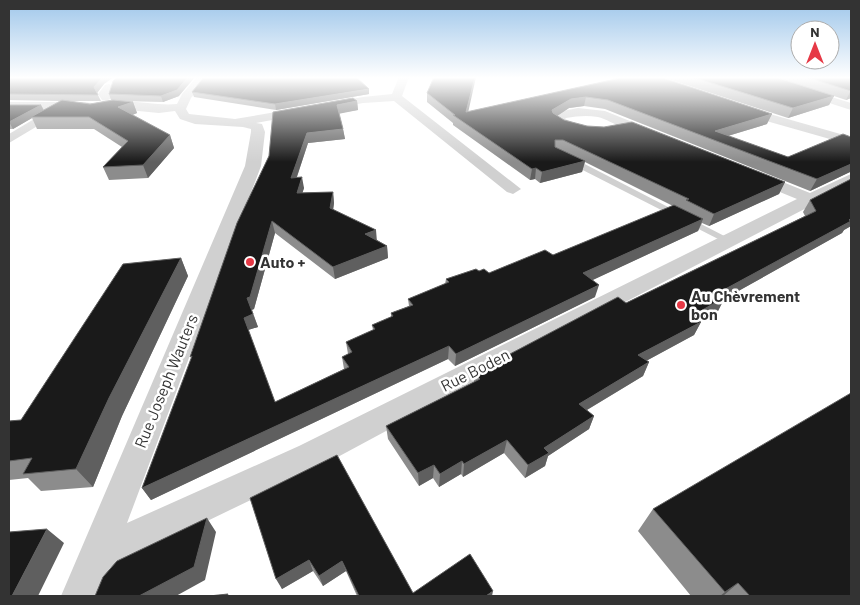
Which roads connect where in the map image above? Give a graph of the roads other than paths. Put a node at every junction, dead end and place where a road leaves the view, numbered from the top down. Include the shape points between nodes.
1 (15, 105) edge
2 (117, 105) edge
3 (120, 105) edge
4 (333, 105) edge
5 (406, 105) edge
6 (86, 106) joint
7 (728, 106) edge
8 (63, 107) junction
9 (180, 107) joint
10 (238, 122) junction
11 (629, 126) junction
12 (9, 139) edge
13 (665, 140) edge
14 (851, 142) edge
15 (557, 154) edge
16 (738, 169) edge
17 (851, 180) edge
18 (513, 189) dead end
19 (811, 199) junction
20 (729, 241) junction
21 (97, 555) junction
22 (80, 596) edge

1 - 8 street
2 - 6 street via 101,109
3 - 9 street via 152,109
4 - 10 street
5 - 18 street
6 - 8 street
7 - 14 street
8 - 12 street
9 - 10 street via 185,118 196,121
10 - 21 street, Rue Joseph Wauters via 257,127 253,166
11 - 11 street via 592,112 562,115 558,121 580,130 603,131
11 - 13 street
15 - 20 lane
16 - 19 street
17 - 19 street, Rue Boden
19 - 20 street, Rue Boden
20 - 21 street, Rue Boden via 310,456
21 - 22 street, Rue Joseph Wauters

